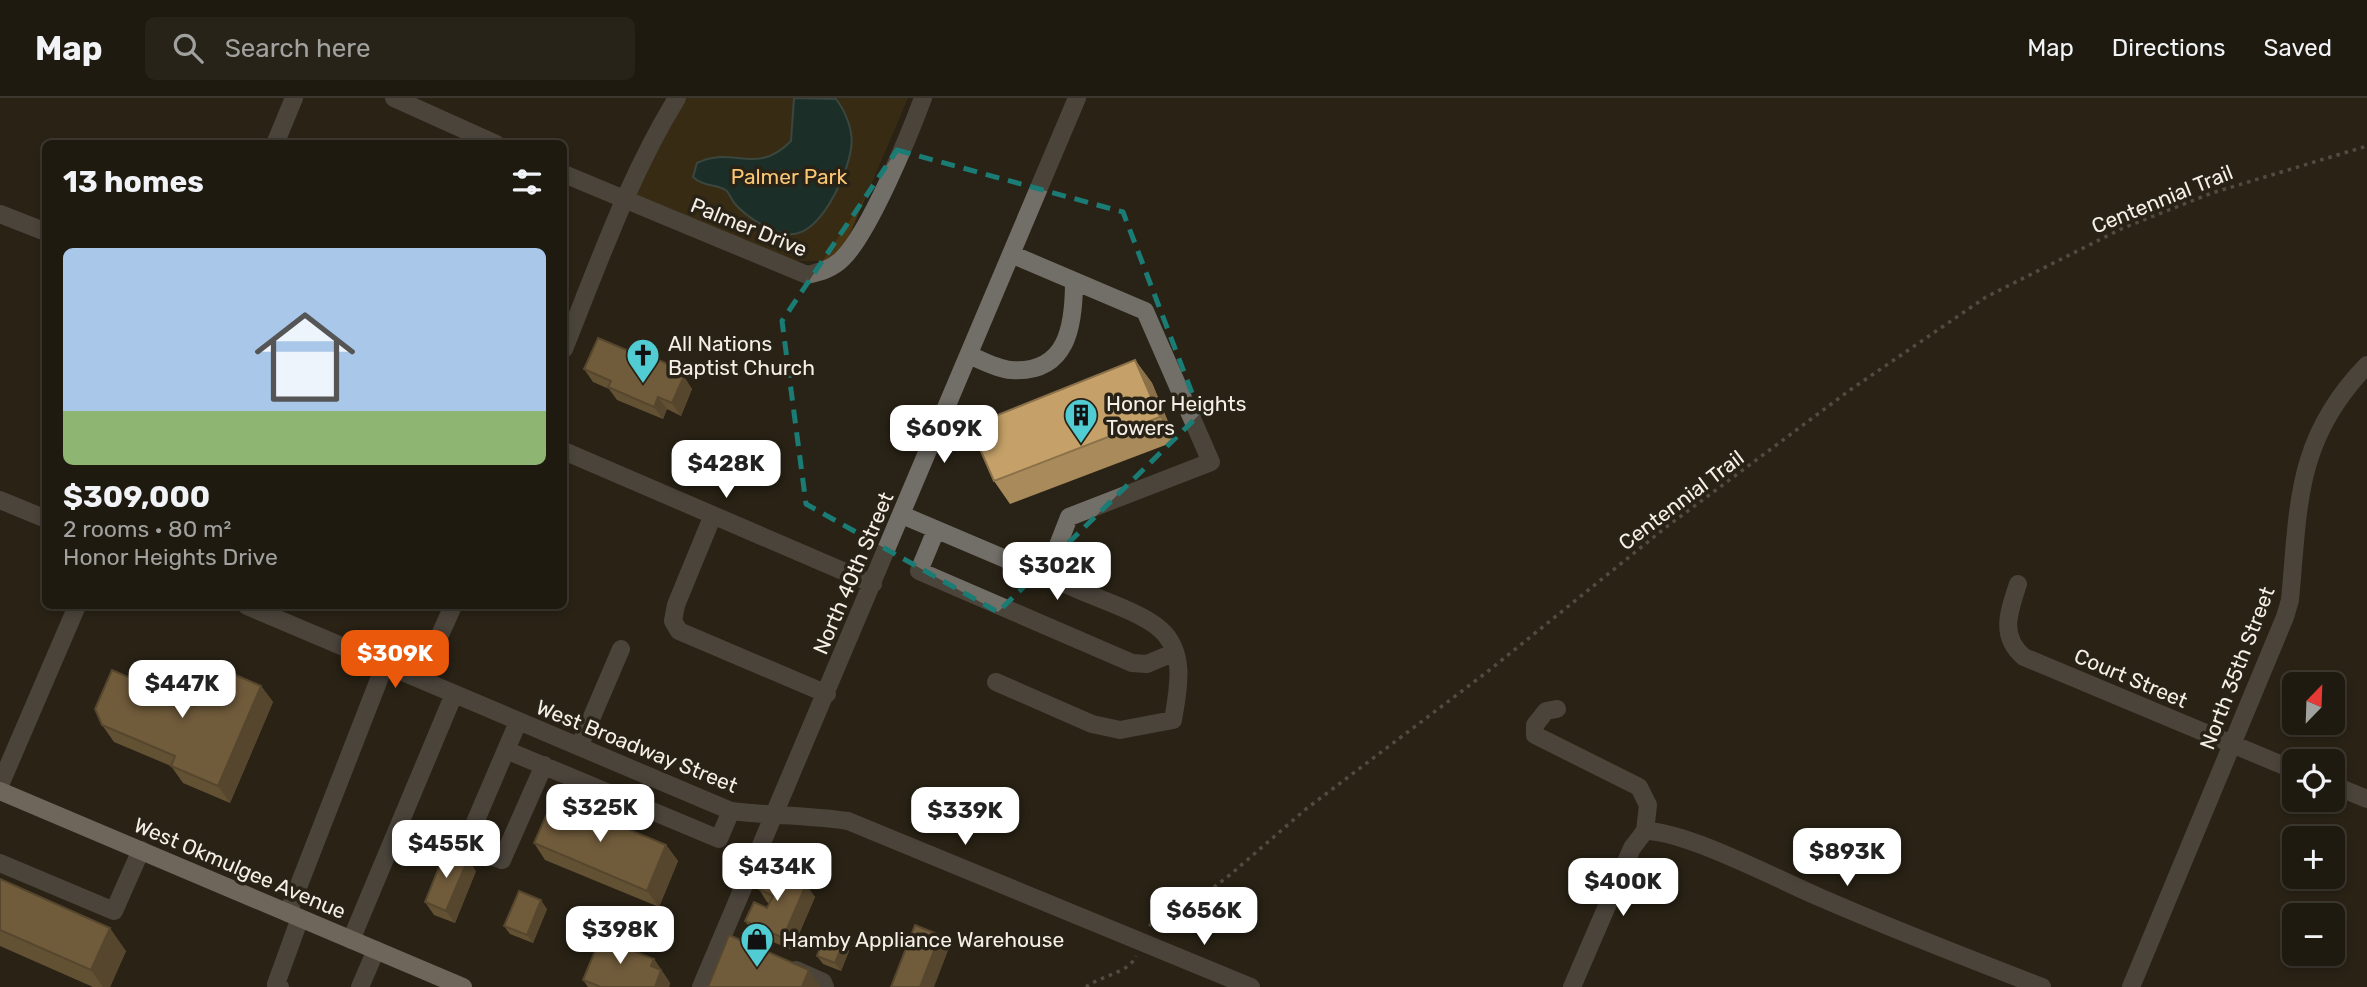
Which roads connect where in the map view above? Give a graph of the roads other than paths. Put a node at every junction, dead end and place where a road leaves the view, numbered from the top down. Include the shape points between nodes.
1 (295, 98) edge
2 (394, 98) edge
3 (677, 98) edge
4 (923, 98) edge
5 (1077, 98) edge
6 (277, 140) edge
7 (487, 140) edge
8 (567, 175) edge
9 (625, 201) junction
10 (0, 214) edge
11 (42, 230) edge
12 (1011, 254) junction
13 (1074, 281) junction
14 (567, 342) edge
15 (969, 355) junction
16 (2367, 365) edge
17 (567, 452) edge
18 (0, 500) edge
19 (713, 515) junction
20 (902, 515) junction
21 (42, 517) edge
22 (936, 530) junction
23 (1046, 576) junction
24 (873, 584) junction
25 (2018, 584) dead end
26 (76, 609) edge
27 (254, 609) edge
28 (452, 609) edge
29 (621, 649) dead end
30 (1174, 653) junction
31 (385, 664) junction
32 (420, 679) junction
33 (996, 682) dead end
34 (454, 694) junction
35 (827, 694) junction
36 (1557, 709) dead end
37 (518, 722) junction
38 (2233, 746) junction
39 (579, 747) junction
40 (506, 750) junction
41 (610, 760) junction
42 (544, 765) junction
43 (2282, 765) edge
44 (0, 785) edge
45 (598, 789) junction
46 (2345, 790) edge
47 (0, 791) edge
48 (2367, 799) edge
49 (731, 811) junction
50 (774, 817) junction
51 (1645, 831) junction
52 (141, 850) junction
53 (0, 863) edge
54 (294, 916) junction
55 (351, 940) junction
56 (376, 950) junction
57 (785, 965) edge
58 (281, 987) edge
59 (360, 987) edge
60 (463, 987) edge
61 (701, 987) edge
62 (825, 987) edge
63 (1251, 987) edge
64 (1572, 987) edge
65 (2042, 987) edge
66 (2131, 987) edge

1 - 6 street
2 - 7 street
3 - 9 street
4 - 9 street, Palmer Drive via 862,231 842,259 827,270 807,275
5 - 12 street, North 40th Street
8 - 9 street, Palmer Drive
9 - 14 street
10 - 11 street
12 - 13 street
12 - 15 street, North 40th Street
13 - 15 street via 1074,318 1055,356 1033,369 1008,370
13 - 23 street via 1145,312 1211,462 1069,517
15 - 20 street, North 40th Street
16 - 38 street, North 35th Street via 2333,408 2308,459 2300,490 2290,600
17 - 19 street
18 - 21 street
19 - 24 street
19 - 35 street via 676,605 673,621 679,631
20 - 22 street
20 - 24 street, North 40th Street
22 - 23 street
22 - 30 street via 919,571 1132,663 1147,664
23 - 30 street via 1155,626
24 - 35 street, North 40th Street
25 - 38 street, Court Street via 2008,633 2012,647 2024,657
26 - 44 street
27 - 31 street, West Broadway Street
28 - 32 street
29 - 39 street
30 - 33 street via 1180,678 1173,720 1120,730
31 - 32 street, West Broadway Street
31 - 54 street
32 - 34 street, West Broadway Street
34 - 37 street, West Broadway Street
34 - 55 street
35 - 50 street, North 40th Street
36 - 51 street via 1546,711 1535,725 1535,735 1639,787 1648,805
37 - 39 street, West Broadway Street
37 - 40 street
38 - 43 street, Court Street
38 - 66 street, North 35th Street
39 - 41 street, West Broadway Street
40 - 42 street
40 - 42 street via 467,841 470,849 497,861 505,857
41 - 45 street
41 - 49 street, West Broadway Street
42 - 45 street
45 - 49 street via 719,839
46 - 48 street
47 - 52 main road, West Okmulgee Avenue
49 - 50 street, West Broadway Street
50 - 61 street, North 40th Street via 729,940
50 - 63 street, West Broadway Street via 848,821
51 - 64 street via 1632,848
51 - 65 street via 1661,831 1702,846 1861,916
52 - 53 street via 114,911
52 - 54 main road, West Okmulgee Avenue
54 - 55 main road, West Okmulgee Avenue
54 - 58 street via 276,984
55 - 56 main road, West Okmulgee Avenue
56 - 59 street
56 - 60 main road, West Okmulgee Avenue
57 - 62 street

